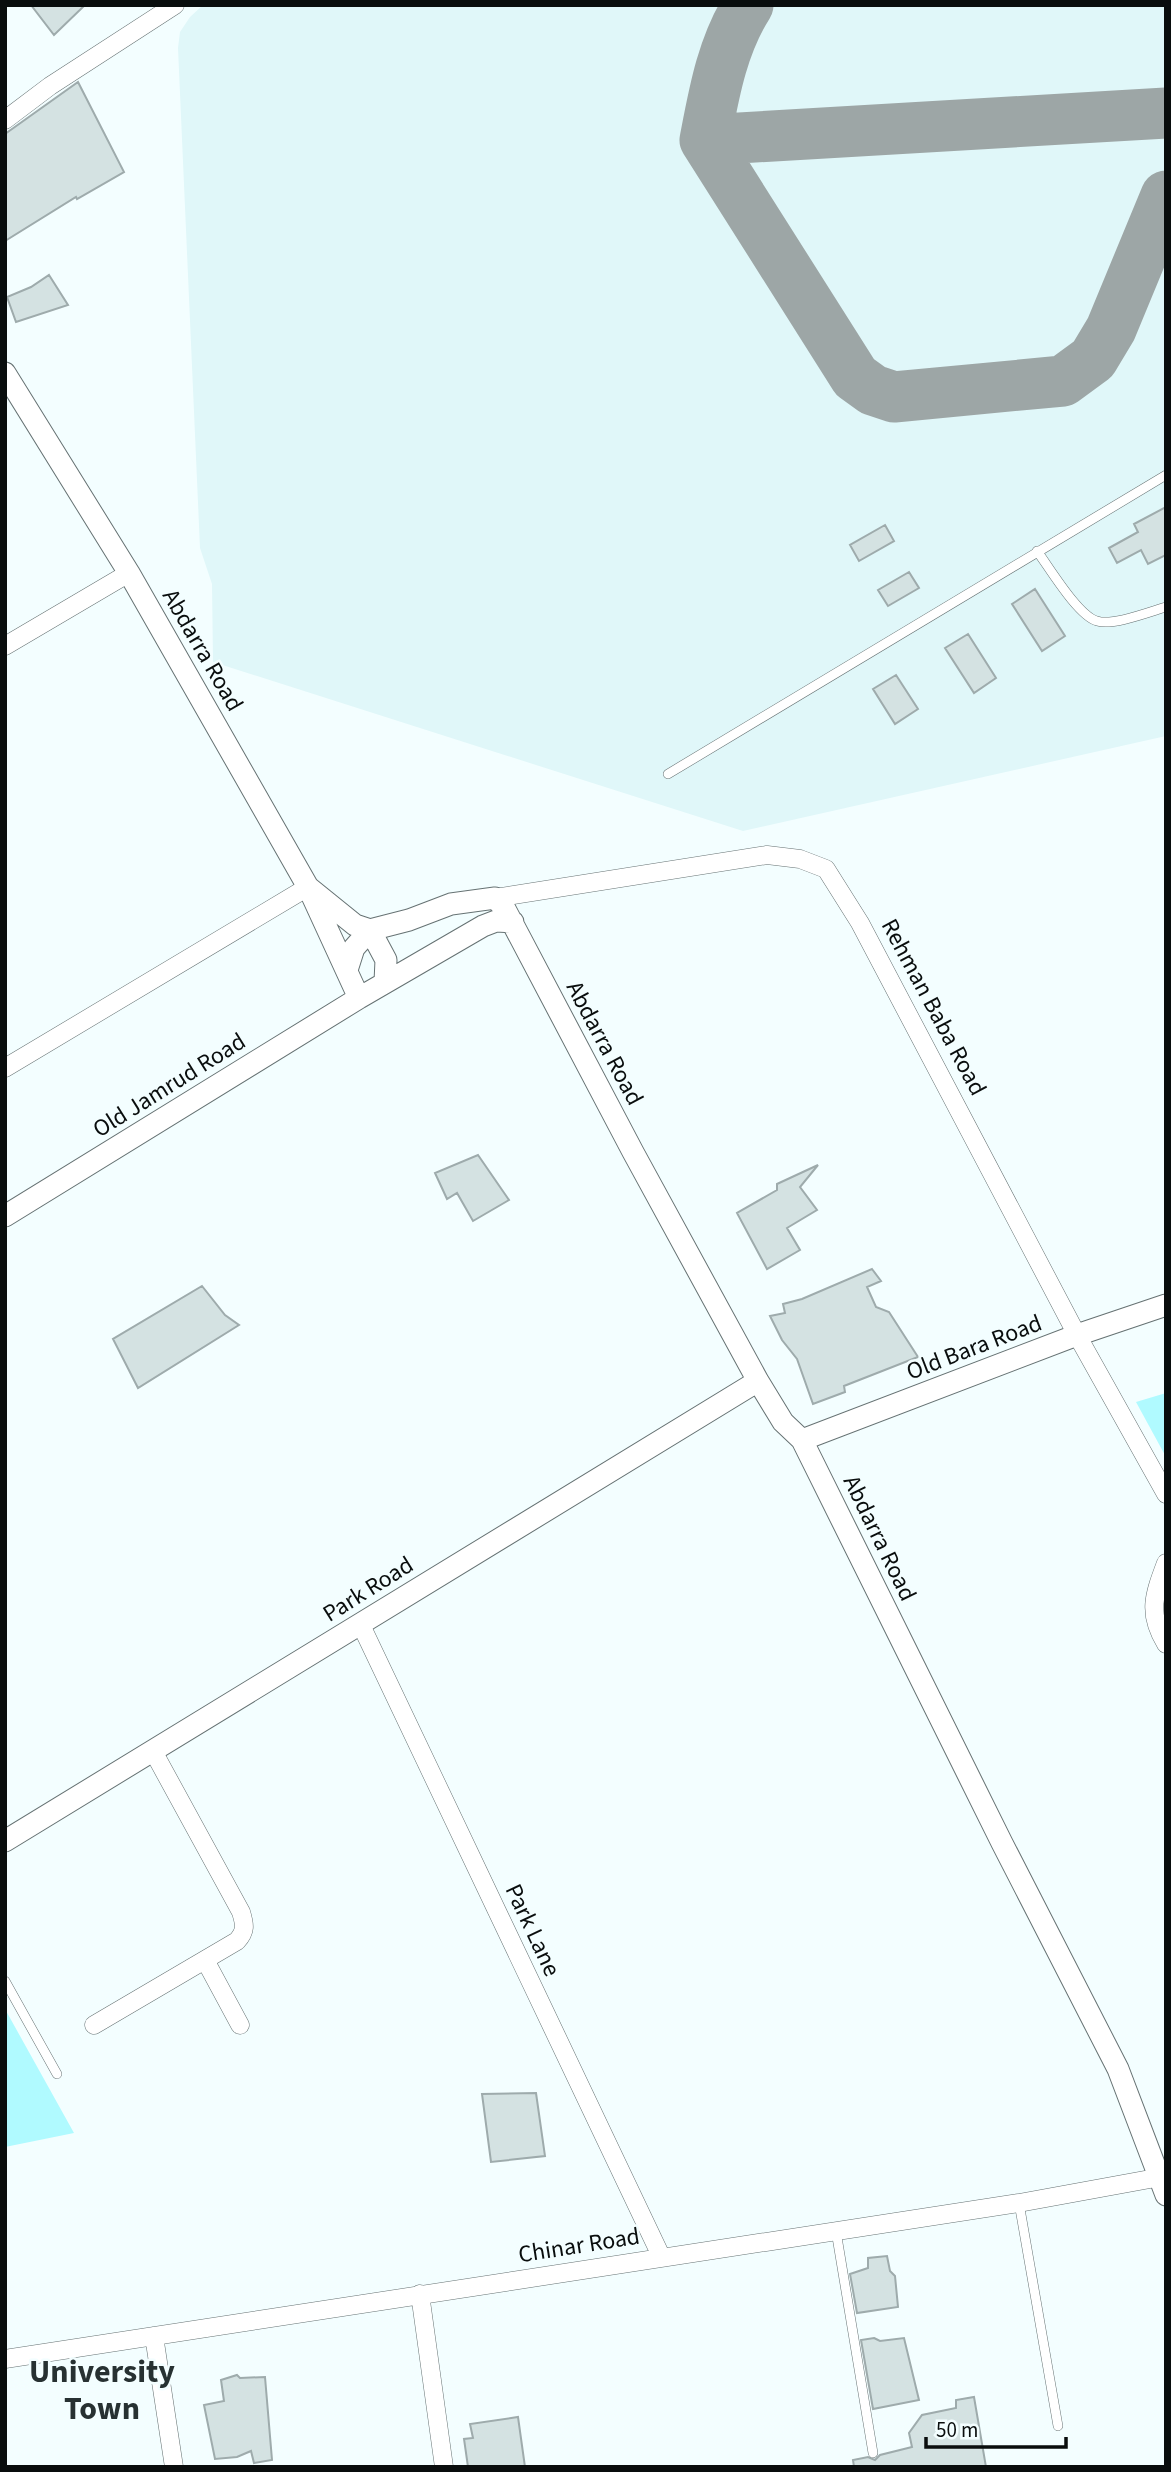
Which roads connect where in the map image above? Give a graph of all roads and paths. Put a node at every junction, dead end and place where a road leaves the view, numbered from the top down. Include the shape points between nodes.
1 (175, 5) edge
2 (5, 120) edge
3 (5, 373) edge
4 (1166, 475) edge
5 (1037, 551) junction
6 (130, 573) junction
7 (1166, 607) edge
8 (5, 646) edge
9 (668, 774) dead end
10 (308, 887) junction
11 (495, 898) junction
12 (513, 922) junction
13 (370, 930) junction
14 (347, 971) junction
15 (385, 982) junction
16 (359, 998) junction
17 (5, 1068) edge
18 (5, 1216) edge
19 (1166, 1305) edge
20 (1077, 1335) junction
21 (758, 1381) junction
22 (802, 1440) junction
23 (1166, 1494) edge
24 (1166, 1563) edge
25 (361, 1625) junction
26 (1166, 1644) edge
27 (153, 1751) junction
28 (5, 1840) edge
29 (205, 1960) junction
30 (5, 1981) edge
31 (94, 2025) dead end
32 (240, 2025) dead end
33 (57, 2074) dead end
34 (1163, 2186) edge
35 (1019, 2203) junction
36 (836, 2231) junction
37 (661, 2256) junction
38 (420, 2294) junction
39 (154, 2336) junction
40 (5, 2359) edge
41 (1058, 2426) dead end
42 (873, 2453) dead end
43 (174, 2467) edge
44 (444, 2467) edge

1 - 2 street
3 - 6 street, Abdarra Road
4 - 5 lane
5 - 7 lane via 1079,608 1096,621
5 - 9 lane
6 - 8 street
6 - 10 street, Abdarra Road
10 - 13 street via 355,925
10 - 14 street, Abdarra Road
10 - 17 street
11 - 12 street
11 - 13 street via 451,904
11 - 20 street, Rehman Baba Road via 767,855 800,859 826,869 860,923
12 - 15 street, Old Jamrud Road via 488,923
12 - 21 street, Abdarra Road
13 - 14 street via 354,948
13 - 15 street via 386,960
14 - 16 street, Abdarra Road
15 - 16 street, Old Jamrud Road
16 - 18 street, Old Jamrud Road
19 - 20 street, Old Bara Road
20 - 22 street, Old Bara Road
20 - 23 street, Rehman Baba Road
21 - 22 street, Abdarra Road via 783,1422
21 - 25 street, Park Road
22 - 34 street, Abdarra Road via 1118,2069
24 - 26 street via 1153,1598
25 - 27 street, Park Road
25 - 37 street, Park Lane
27 - 28 street, Park Road
27 - 29 street via 245,1925 237,1941
29 - 31 street
29 - 32 street
30 - 33 lane
34 - 35 street, Chinar Road
35 - 36 street, Chinar Road
35 - 41 lane
36 - 37 street, Chinar Road
36 - 42 lane
37 - 38 street, Chinar Road
38 - 39 street, Chinar Road
38 - 44 street
39 - 40 street, Chinar Road
39 - 43 street

